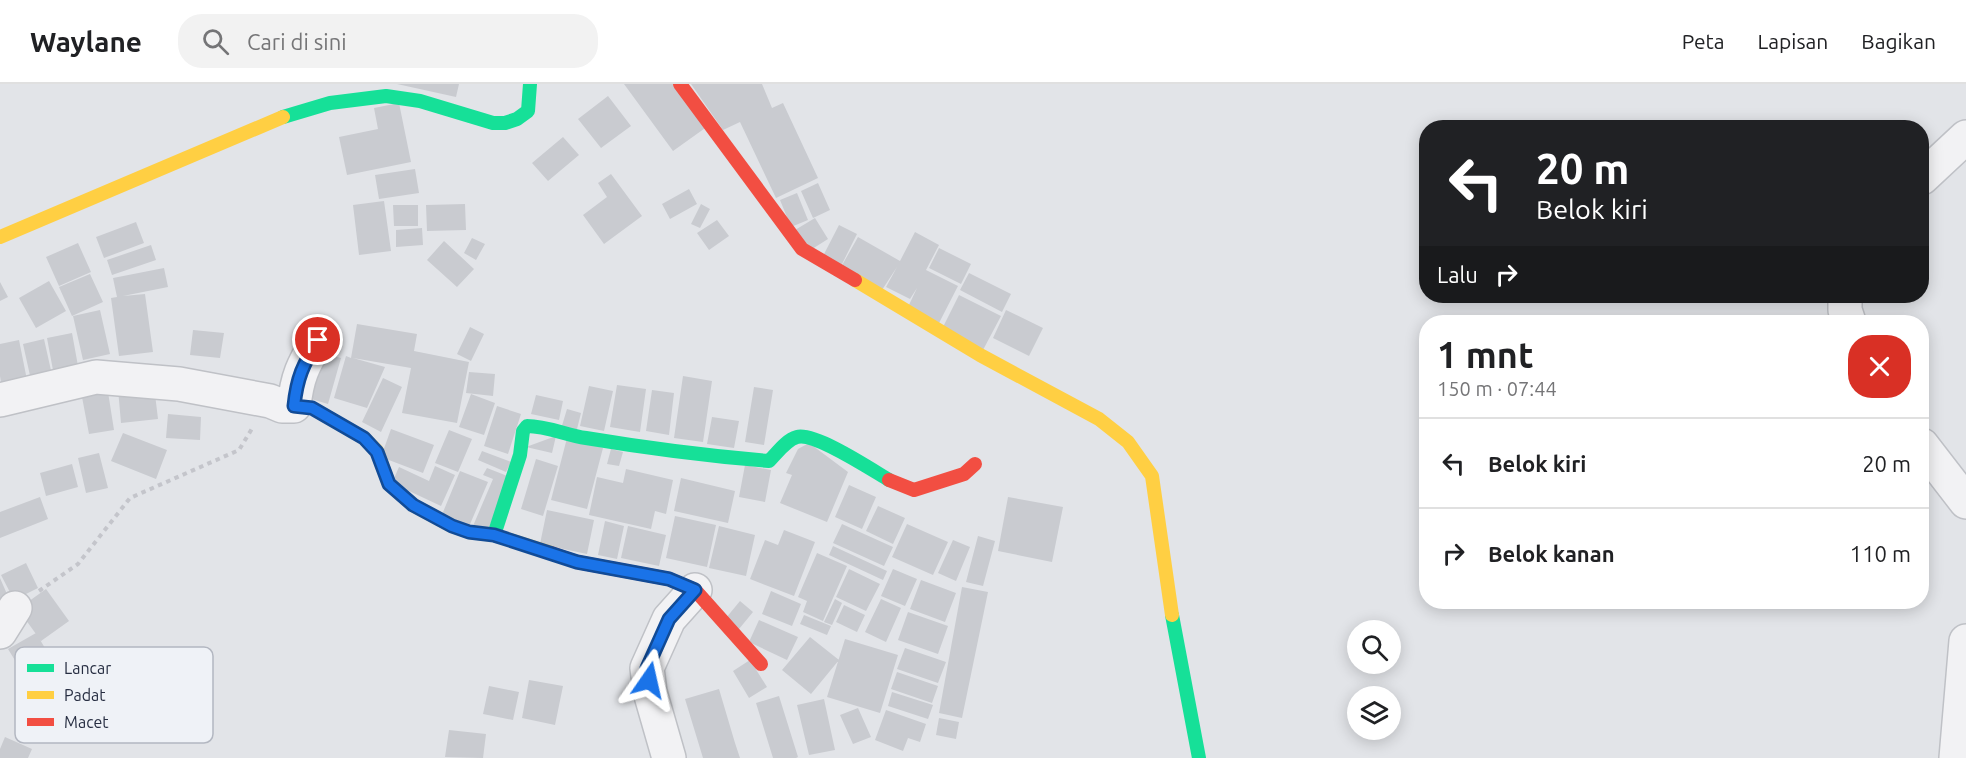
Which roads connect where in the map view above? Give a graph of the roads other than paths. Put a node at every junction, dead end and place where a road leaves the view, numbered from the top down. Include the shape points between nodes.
1 (530, 84) edge
2 (680, 84) edge
3 (1966, 137) edge
4 (1929, 171) edge
5 (0, 237) edge
6 (318, 340) dead end
7 (0, 400) edge
8 (282, 404) junction
9 (1929, 454) edge
10 (975, 465) dead end
11 (1966, 502) edge
12 (494, 535) junction
13 (695, 590) junction
14 (1966, 641) edge
15 (761, 664) dead end
16 (669, 758) edge
17 (1199, 758) edge
18 (1956, 758) edge

1 - 5 street via 528,111 519,120 508,123 476,121 432,104 388,96 337,100 253,126
2 - 17 street via 802,249 980,355 1100,419 1128,442 1152,476 1172,617
3 - 4 street
6 - 8 street
7 - 8 street via 96,377 178,384
8 - 12 street via 312,408 364,438 377,452 389,484 413,505 460,529
9 - 11 street
10 - 12 street via 963,474 914,490 896,484 817,439 799,436 769,461 706,456 526,426
12 - 13 street via 577,562 669,579
13 - 15 street
13 - 16 street via 669,619 647,668
14 - 18 street

